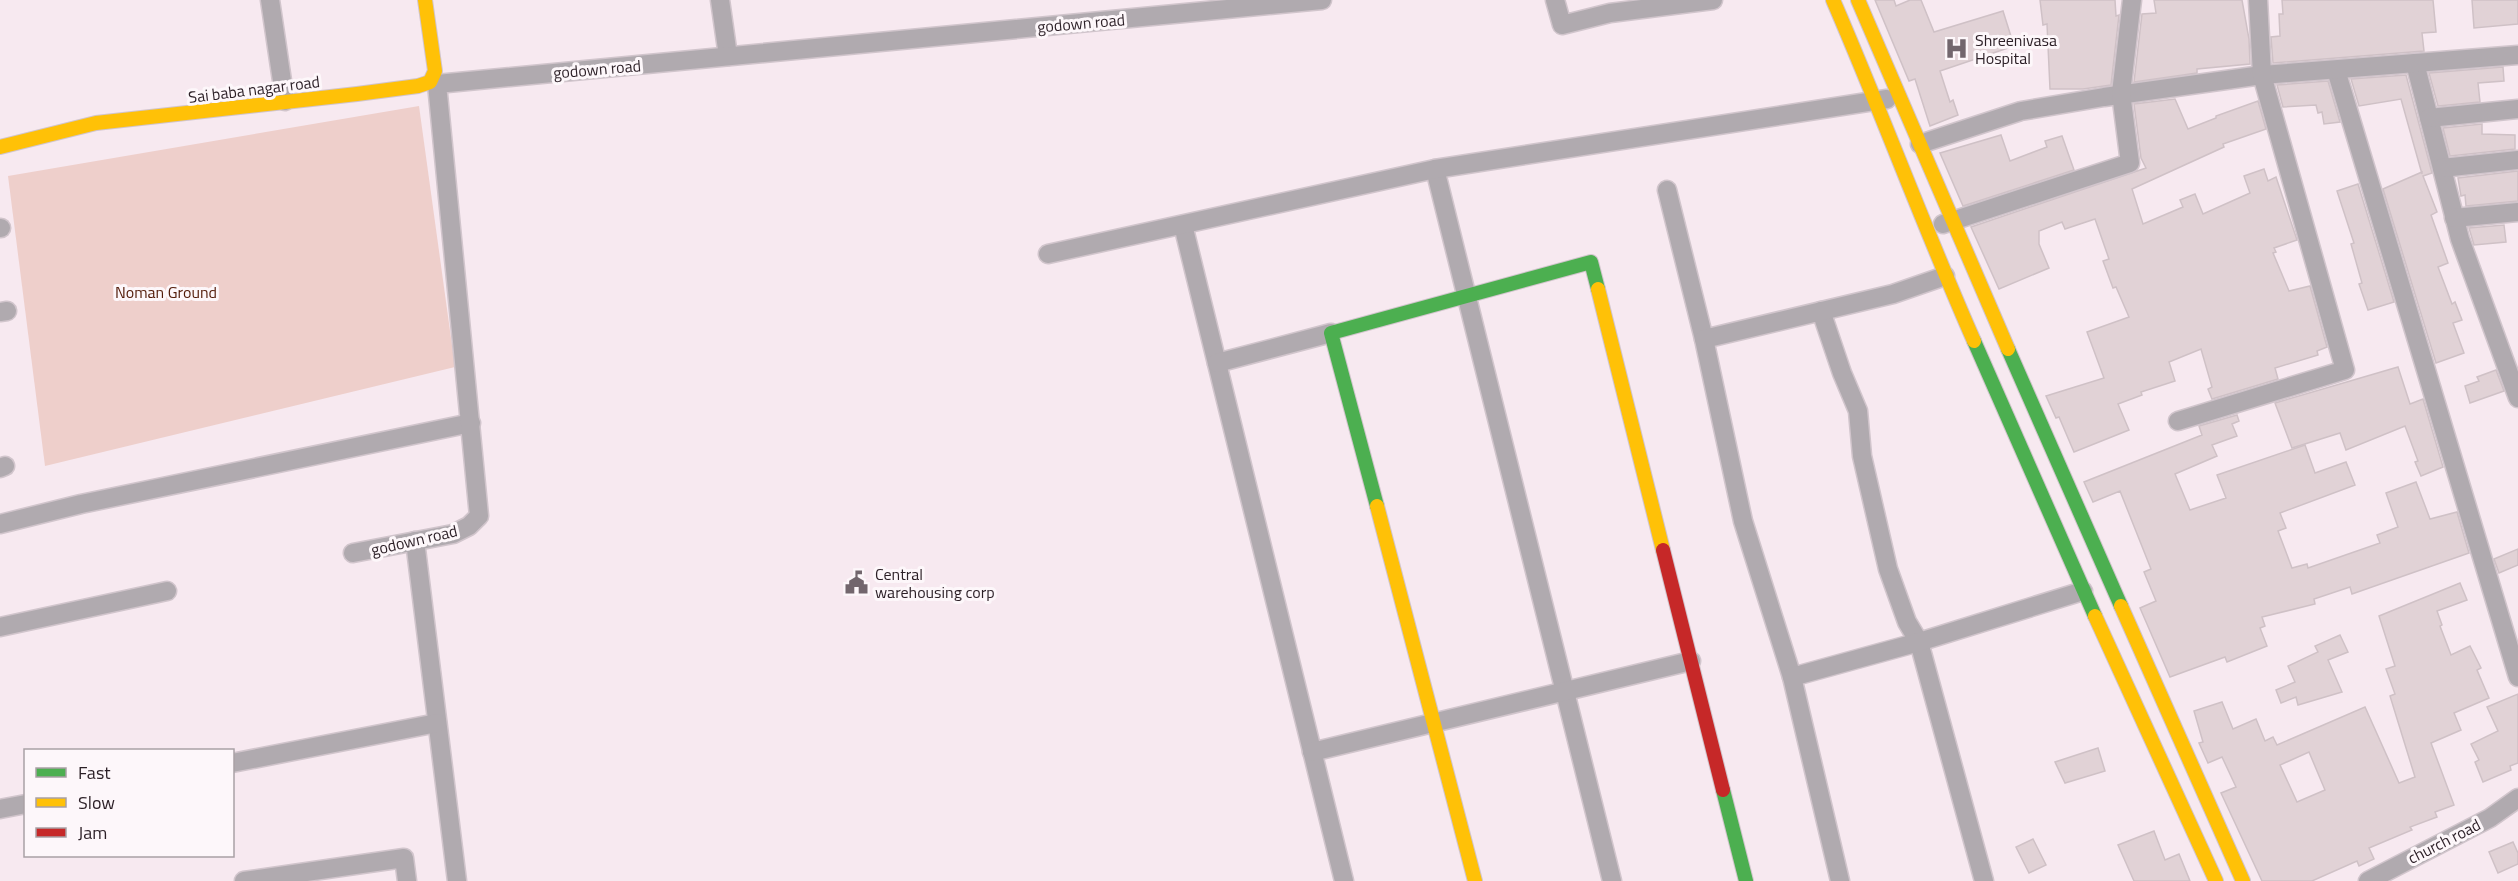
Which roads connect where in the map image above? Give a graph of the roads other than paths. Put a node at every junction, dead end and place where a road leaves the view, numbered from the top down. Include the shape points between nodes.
1 (270, 0) edge
2 (425, 0) edge
3 (720, 0) edge
4 (1322, 0) edge
5 (1555, 0) edge
6 (1713, 0) edge
7 (1833, 0) edge
8 (1858, 0) edge
9 (2132, 0) edge
10 (2258, 0) edge
11 (1604, 6) edge
12 (2518, 55) edge
13 (728, 56) junction
14 (2415, 63) junction
15 (2336, 70) junction
16 (2262, 75) junction
17 (433, 83) junction
18 (2122, 95) junction
19 (1900, 96) junction
20 (285, 101) junction
21 (1877, 101) junction
22 (2518, 109) edge
23 (2429, 118) junction
24 (1920, 144) junction
25 (0, 147) edge
26 (2518, 160) edge
27 (2442, 168) junction
28 (1434, 169) junction
29 (1667, 190) dead end
30 (2518, 212) edge
31 (2454, 218) junction
32 (1952, 221) junction
33 (1183, 225) junction
34 (1927, 229) junction
35 (1048, 254) dead end
36 (1945, 276) junction
37 (1466, 296) junction
38 (1821, 311) junction
39 (1331, 333) junction
40 (1704, 339) junction
41 (1217, 363) junction
42 (2518, 398) edge
43 (2178, 421) dead end
44 (471, 423) junction
45 (0, 524) edge
46 (415, 541) junction
47 (353, 554) dead end
48 (166, 591) dead end
49 (2083, 591) junction
50 (0, 627) edge
51 (1919, 642) junction
52 (1691, 661) junction
53 (1792, 677) junction
54 (2518, 677) edge
55 (1565, 691) junction
56 (1433, 722) junction
57 (437, 723) junction
58 (1312, 752) junction
59 (234, 763) edge
60 (2518, 798) edge
61 (24, 804) edge
62 (0, 809) edge
63 (244, 881) edge
64 (407, 881) edge
65 (457, 881) edge
66 (1344, 881) edge
67 (1475, 881) edge
68 (1612, 881) edge
69 (1746, 881) edge
70 (1840, 881) edge
71 (1984, 881) edge
72 (2216, 881) edge
73 (2243, 881) edge
74 (2368, 881) edge

1 - 20 street
2 - 17 street via 435,71
3 - 13 street
4 - 13 street, godown road
5 - 11 street via 1562,25
6 - 11 street
7 - 21 street
8 - 19 street
9 - 18 street
10 - 16 street
12 - 14 street
13 - 17 street, godown road
14 - 15 street
14 - 23 street
15 - 16 street
15 - 54 street
16 - 18 street
16 - 43 street via 2344,370
17 - 20 street, Sai baba nagar road
17 - 44 street, godown road
18 - 24 street via 2021,111
18 - 32 street via 2130,163
19 - 21 street
19 - 24 street
20 - 25 street, Sai baba nagar road via 96,123
21 - 28 street
21 - 34 street
22 - 23 street
23 - 27 street
24 - 32 street
26 - 27 street
27 - 31 street
28 - 33 street
28 - 37 street
29 - 40 street
30 - 31 street
31 - 42 street
32 - 34 street
32 - 73 street
33 - 35 street
33 - 41 street
34 - 36 street
36 - 38 street via 1893,294
36 - 49 street
37 - 39 street
37 - 52 street via 1591,262
37 - 55 street
38 - 40 street
38 - 51 street via 1858,411 1863,456 1888,569 1907,622
39 - 41 street
39 - 56 street
40 - 53 street via 1743,521
41 - 58 street
44 - 45 street
44 - 46 street, godown road via 479,516 453,534
46 - 47 street, godown road
46 - 57 street
48 - 50 street
49 - 51 street
49 - 72 street
51 - 53 street
51 - 71 street
52 - 55 street
52 - 69 street
53 - 70 street
55 - 56 street
55 - 68 street
56 - 58 street
56 - 67 street
57 - 59 street
57 - 65 street
58 - 66 street
60 - 74 street, church road via 2490,818
61 - 62 street
63 - 64 street via 404,858

